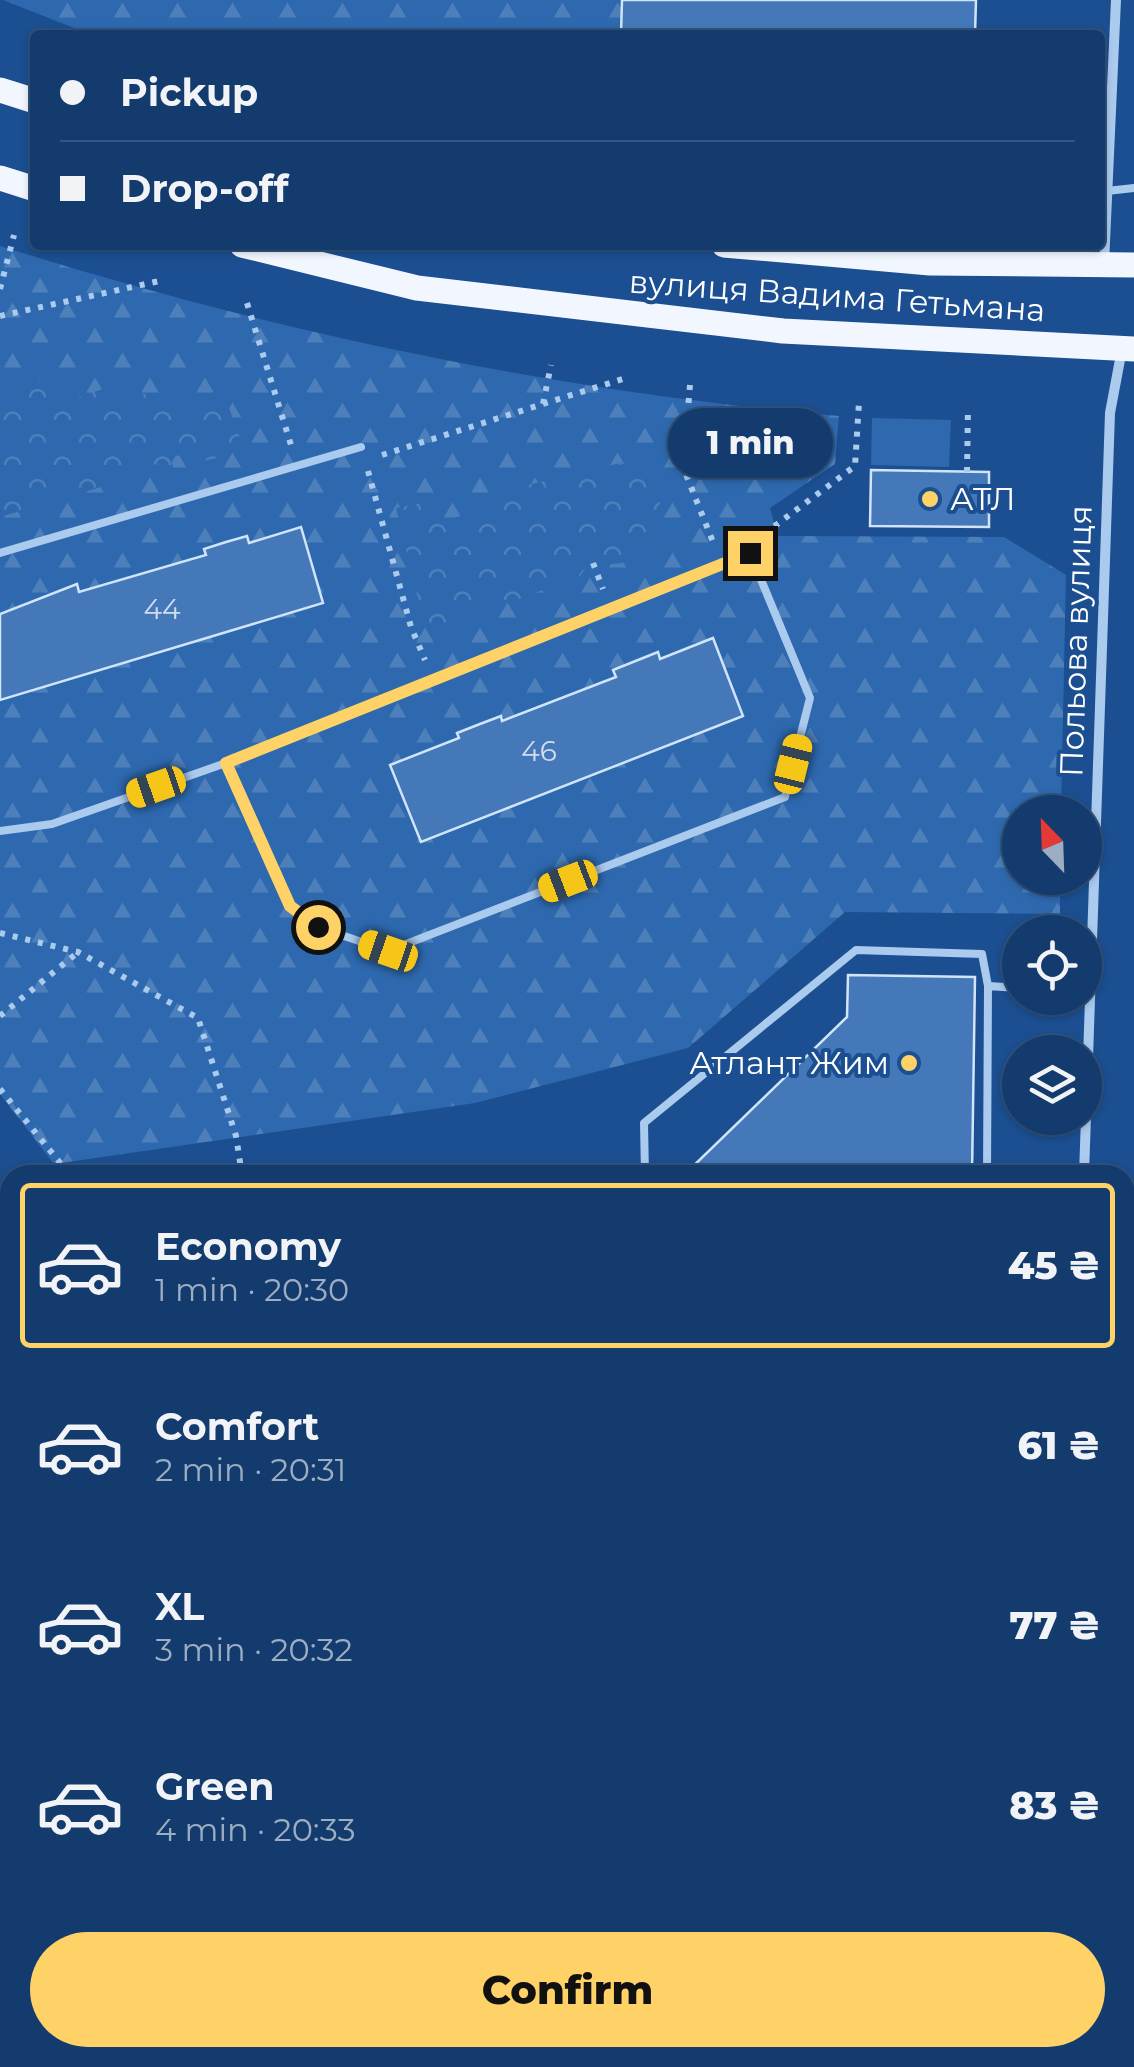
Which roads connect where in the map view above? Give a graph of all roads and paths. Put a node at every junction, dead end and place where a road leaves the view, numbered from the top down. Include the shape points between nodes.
1 (1116, 0) edge
2 (0, 90) edge
3 (30, 99) edge
4 (0, 178) edge
5 (30, 187) edge
6 (1134, 188) edge
7 (1106, 191) junction
8 (1105, 228) edge
9 (14, 235) dead end
10 (262, 250) edge
11 (781, 250) edge
12 (1104, 250) edge
13 (1104, 264) junction
14 (1134, 265) edge
15 (164, 280) dead end
16 (0, 288) edge
17 (246, 304) dead end
18 (0, 316) edge
19 (1128, 349) edge
20 (551, 365) dead end
21 (629, 378) dead end
22 (690, 384) dead end
23 (859, 402) dead end
24 (543, 404) junction
25 (968, 407) dead end
26 (361, 447) dead end
27 (297, 466) junction
28 (967, 472) dead end
29 (768, 528) dead end
30 (0, 552) edge
31 (723, 564) junction
32 (434, 680) junction
33 (226, 763) junction
34 (0, 831) edge
35 (1089, 915) edge
36 (0, 933) edge
37 (78, 952) junction
38 (988, 986) junction
39 (1002, 987) edge
40 (1086, 1015) edge
41 (0, 1016) edge
42 (0, 1088) edge
43 (62, 1165) edge
44 (240, 1165) edge
45 (644, 1165) edge
46 (987, 1165) edge
47 (1084, 1165) edge

1 - 7 street
2 - 3 main road
4 - 5 main road
6 - 7 lane
7 - 8 street
9 - 16 path
10 - 19 main road, вулиця Вадима Гетьмана via 417,288 783,331
11 - 13 main road, вулиця Вадима Гетьмана via 930,263
12 - 13 street
13 - 14 main road, вулиця Вадима Гетьмана
15 - 18 path
17 - 27 path
19 - 35 street, Польова вулиця via 1110,412
20 - 24 path
21 - 24 path
22 - 31 path via 683,467
23 - 29 path via 855,466
24 - 32 path via 365,460 411,628
25 - 28 path
26 - 27 lane
27 - 30 lane
31 - 32 lane
31 - 33 lane via 750,553 810,698 785,796 388,951 318,927 290,906
32 - 33 lane
33 - 34 lane via 52,824
36 - 37 path
37 - 41 path
37 - 44 path via 198,1018
38 - 39 lane
38 - 45 lane via 982,954 856,950 644,1123
38 - 46 lane
40 - 47 street, Польова вулиця
42 - 43 path

